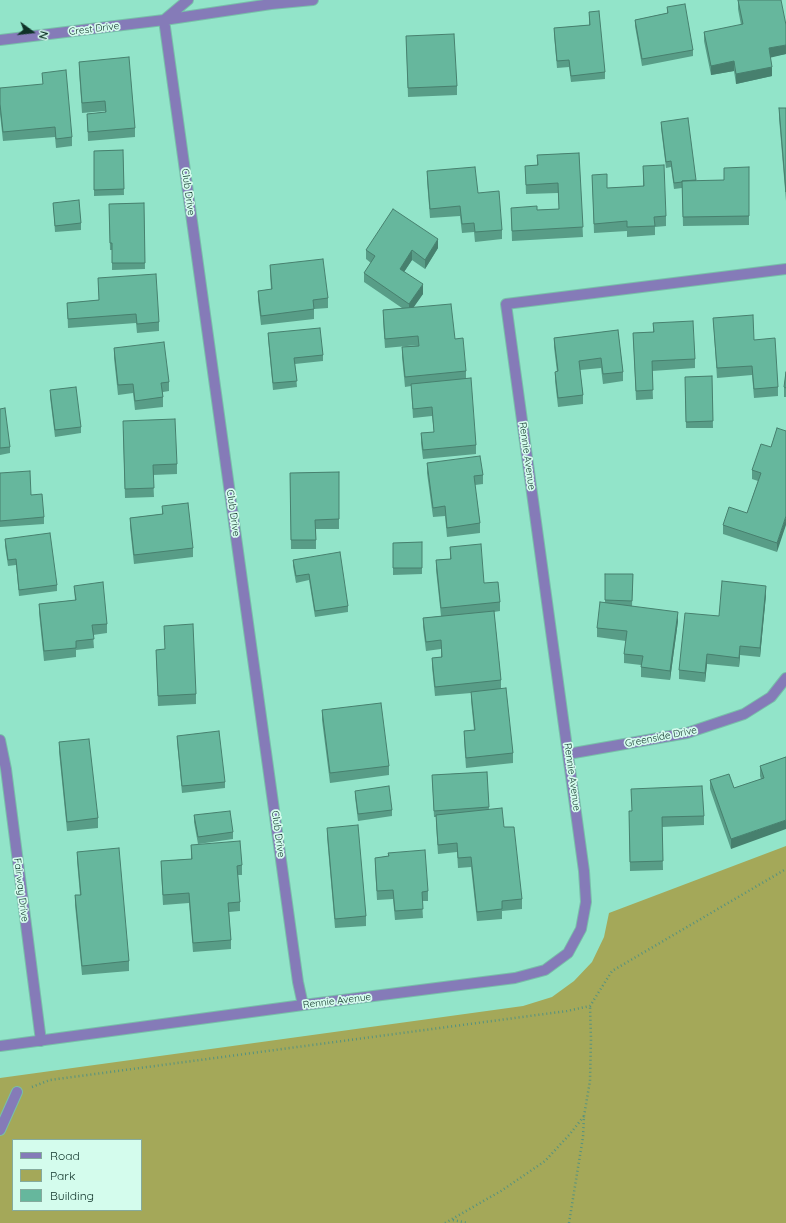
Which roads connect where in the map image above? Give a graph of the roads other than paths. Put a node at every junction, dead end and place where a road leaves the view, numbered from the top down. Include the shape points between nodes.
1 (188, 0) edge
2 (313, 0) edge
3 (164, 20) junction
4 (0, 40) edge
5 (786, 269) edge
6 (786, 678) edge
7 (0, 740) edge
8 (568, 754) junction
9 (303, 1005) junction
10 (41, 1041) junction
11 (0, 1046) edge
12 (17, 1092) road end
13 (0, 1130) edge

1 - 3 street
2 - 3 street, Crest Drive
3 - 4 street, Crest Drive
3 - 9 street, Club Drive
5 - 8 street, Rennie Avenue via 506,304
6 - 8 street, Greenside Drive via 771,697 744,714 687,733
7 - 10 street, Fairway Drive via 6,769
8 - 9 street, Rennie Avenue via 586,902 581,930 568,953 545,970 515,978
9 - 10 street, Rennie Avenue
10 - 11 street, Rennie Avenue
12 - 13 street

